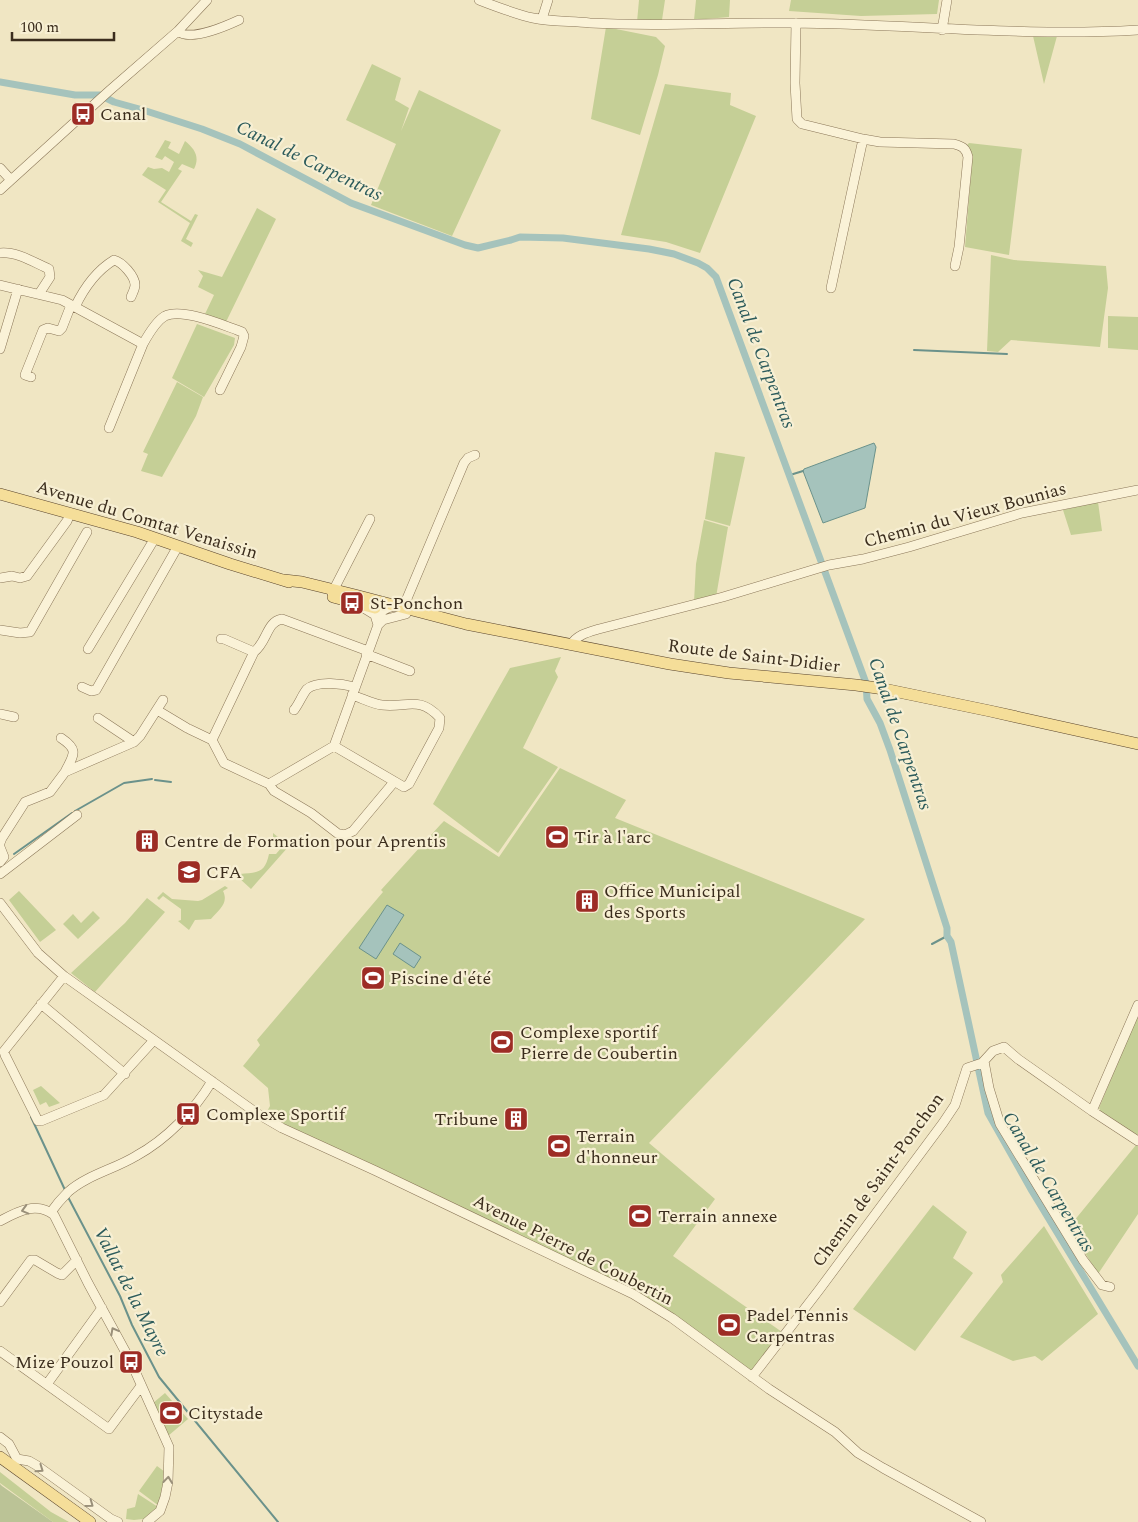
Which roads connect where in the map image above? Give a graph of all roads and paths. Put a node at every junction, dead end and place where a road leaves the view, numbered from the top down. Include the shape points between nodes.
1 (207, 0) edge
2 (479, 0) edge
3 (548, 0) edge
4 (947, 0) edge
5 (239, 20) dead end
6 (542, 20) junction
7 (796, 23) junction
8 (942, 30) junction
9 (1138, 30) edge
10 (178, 31) junction
11 (863, 140) junction
12 (0, 168) edge
13 (11, 180) junction
14 (0, 190) edge
15 (0, 252) edge
16 (955, 266) dead end
17 (0, 285) edge
18 (831, 288) dead end
19 (18, 289) junction
20 (39, 294) junction
21 (131, 297) dead end
22 (73, 306) junction
23 (143, 344) junction
24 (0, 349) edge
25 (32, 377) dead end
26 (220, 390) dead end
27 (109, 428) dead end
28 (475, 455) dead end
29 (1138, 490) edge
30 (0, 494) edge
31 (70, 514) junction
32 (370, 519) dead end
33 (86, 532) dead end
34 (155, 538) junction
35 (178, 546) junction
36 (0, 578) edge
37 (332, 593) junction
38 (369, 598) junction
39 (402, 609) junction
40 (381, 618) junction
41 (0, 630) edge
42 (221, 639) dead end
43 (571, 645) junction
44 (88, 649) dead end
45 (254, 652) junction
46 (367, 653) junction
47 (410, 671) dead end
48 (82, 688) dead end
49 (354, 691) junction
50 (163, 700) dead end
51 (157, 710) junction
52 (294, 710) dead end
53 (0, 714) edge
54 (14, 717) dead end
55 (98, 718) dead end
56 (61, 738) dead end
57 (212, 740) junction
58 (134, 742) junction
59 (1138, 744) edge
60 (334, 746) junction
61 (65, 772) junction
62 (394, 782) junction
63 (269, 784) junction
64 (77, 815) dead end
65 (0, 845) edge
66 (0, 862) edge
67 (0, 874) edge
68 (0, 903) edge
69 (64, 976) junction
70 (41, 1004) junction
71 (1138, 1005) edge
72 (154, 1040) junction
73 (983, 1062) junction
74 (125, 1074) junction
75 (212, 1081) junction
76 (1092, 1112) junction
77 (1138, 1141) edge
78 (51, 1212) junction
79 (0, 1221) edge
80 (77, 1260) junction
81 (1110, 1287) dead end
82 (0, 1302) edge
83 (102, 1308) junction
84 (0, 1351) edge
85 (752, 1377) junction
86 (46, 1384) junction
87 (141, 1386) junction
88 (0, 1437) edge
89 (0, 1457) edge
90 (9, 1466) edge
91 (78, 1522) edge
92 (90, 1522) edge
93 (118, 1522) edge
94 (147, 1522) edge
95 (981, 1522) edge

1 - 10 street
2 - 6 street
3 - 6 street
4 - 8 street
5 - 10 street via 192,35
6 - 7 street via 635,25
7 - 8 street
7 - 11 street via 797,119 802,124
8 - 9 street
10 - 13 street
11 - 16 street via 954,144 966,150 968,157
11 - 18 street
12 - 13 street
13 - 14 street
15 - 20 street via 49,269 50,278
17 - 19 street
19 - 20 street
19 - 24 street
20 - 22 street
21 - 22 street via 135,285 133,278 120,262 114,260 85,286
22 - 23 street
22 - 25 street via 59,332 48,328 43,330 25,375
23 - 26 street via 158,323 173,314 201,318 242,332 241,347
23 - 27 street
28 - 39 street via 464,463
29 - 43 street, Chemin du Vieux Bounias via 1022,514 864,559 819,568 599,629 579,636
30 - 31 main road, Avenue du Comtat Venaissin
31 - 34 main road, Avenue du Comtat Venaissin
31 - 36 street via 27,576
32 - 37 street
33 - 41 street via 30,632
34 - 35 main road, Avenue du Comtat Venaissin
34 - 44 street
35 - 37 main road, Avenue du Comtat Venaissin
35 - 48 street via 96,690
37 - 38 main road, Avenue du Comtat Venaissin
37 - 40 main road, Avenue du Comtat Venaissin
38 - 39 main road, Avenue du Comtat Venaissin
38 - 40 street
39 - 40 main road, Avenue du Comtat Venaissin
39 - 43 main road, Avenue du Comtat Venaissin
40 - 46 street
42 - 45 street
43 - 59 main road, Route de Saint-Didier via 698,669 870,687
45 - 46 street via 261,646 272,624 282,619
45 - 57 street
46 - 47 street
46 - 49 street
49 - 52 street via 340,683 312,686
49 - 60 street
49 - 62 street via 380,705 424,705 440,718 439,728 409,784 404,787
50 - 51 street
51 - 57 street
51 - 58 street
53 - 54 street
55 - 58 street
56 - 61 street via 72,745 73,750
57 - 63 street via 224,763
58 - 61 street
60 - 62 street
60 - 63 street
61 - 65 street via 50,792 26,802
62 - 63 street via 353,831 345,834 323,824
64 - 67 street
65 - 66 street via 4,857
68 - 69 street, Avenue Pierre de Coubertin via 38,953
69 - 70 street
69 - 72 street, Avenue Pierre de Coubertin
70 - 74 street
70 - 74 street via 4,1051 38,1121 104,1095
71 - 76 street
72 - 74 street
72 - 75 street, Avenue Pierre de Coubertin
73 - 76 street, Chemin de Saint-Ponchon via 993,1051 1004,1047
73 - 81 street via 1000,1124 1083,1260 1102,1285
73 - 85 street, Chemin de Saint-Ponchon via 967,1068 955,1105 943,1123
75 - 78 street via 198,1103 158,1142 77,1186
75 - 85 street, Avenue Pierre de Coubertin via 282,1128 633,1294 672,1318
76 - 77 street
78 -> 79 street via 41,1208 24,1209
78 - 80 street
80 - 82 street via 62,1275 31,1260
80 - 83 street
83 - 86 street
87 -> 83 street
84 - 86 street
85 - 95 street, Avenue Pierre de Coubertin via 835,1432 882,1468
86 - 87 street via 110,1429
94 -> 87 street via 160,1511 165,1497 170,1454 167,1440
88 - 90 street via 9,1444
89 - 90 main road
90 - 91 main road
90 - 92 main road
90 -> 93 street via 29,1461

